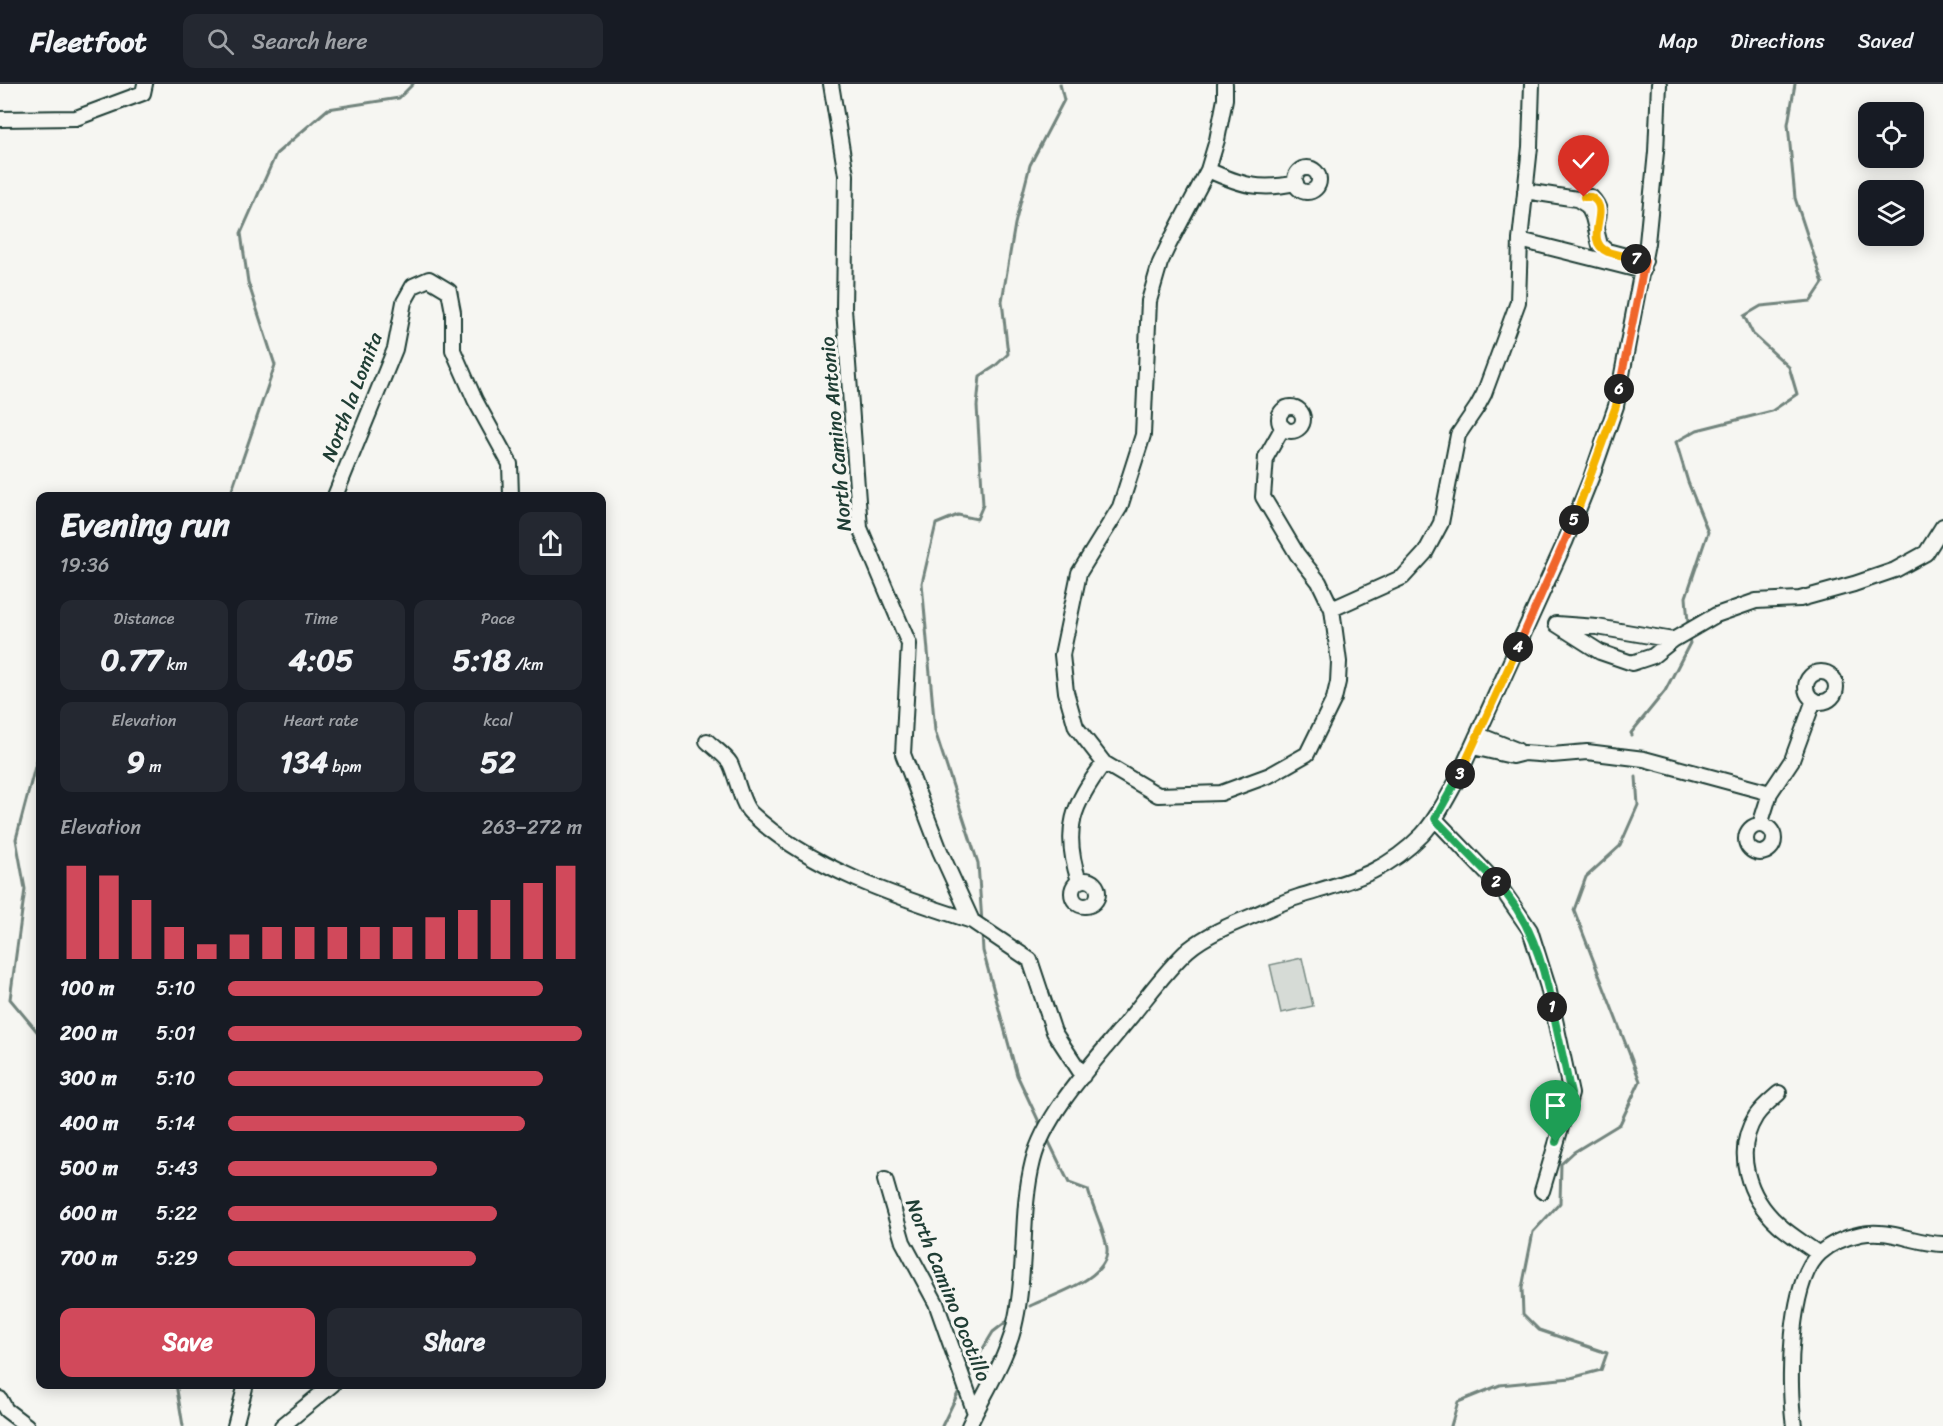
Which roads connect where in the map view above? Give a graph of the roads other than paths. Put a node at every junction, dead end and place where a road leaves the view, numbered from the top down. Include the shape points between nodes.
1 (145, 84) edge
2 (831, 84) edge
3 (1225, 84) edge
4 (1532, 84) edge
5 (1659, 84) edge
6 (0, 119) edge
7 (1208, 170) junction
8 (1296, 183) dead end
9 (1525, 191) junction
10 (1520, 240) junction
11 (1644, 266) junction
12 (1283, 427) dead end
13 (337, 492) edge
14 (511, 492) edge
15 (1943, 526) edge
16 (1332, 609) junction
17 (1532, 617) junction
18 (1556, 624) junction
19 (1673, 640) junction
20 (1814, 700) dead end
21 (706, 741) dead end
22 (1476, 741) junction
23 (1104, 763) junction
24 (1770, 793) junction
25 (1435, 819) junction
26 (1760, 825) dead end
27 (1079, 881) dead end
28 (972, 921) junction
29 (1083, 1076) junction
30 (1779, 1093) dead end
31 (885, 1180) dead end
32 (1542, 1191) dead end
33 (1943, 1244) edge
34 (1819, 1254) junction
35 (245, 1389) edge
36 (327, 1389) edge
37 (0, 1399) edge
38 (972, 1420) edge
39 (27, 1426) edge
40 (235, 1426) edge
41 (282, 1426) edge
42 (1794, 1426) edge

1 - 6 street via 143,93 76,118
2 - 28 street, North Camino Antonio via 846,175 844,309 860,528 909,644 903,754
3 - 7 street via 1217,140
4 - 9 street
5 - 11 street
7 - 8 street via 1257,187
7 - 23 street via 1178,224 1154,282 1148,310 1143,435 1120,507 1080,573 1062,655 1066,692 1076,727
9 - 10 street
9 - 11 street via 1577,199 1588,206 1606,251
10 - 11 street
10 - 16 street via 1518,302 1484,394 1458,435 1441,523 1425,553 1403,577
11 - 17 street via 1616,406 1574,520
12 - 16 street via 1266,458 1263,497 1319,582
13 - 14 street, North la Lomita via 395,350 404,302 413,286 429,279 449,291 453,350 510,464
15 - 19 street via 1926,553 1895,570 1800,599 1756,601 1716,615
16 - 23 street via 1339,652 1338,682 1334,699 1307,754 1270,775 1221,793 1158,795
17 - 18 street
17 - 22 street
18 - 19 street
18 - 19 street via 1600,652 1632,663 1653,656
20 - 24 street via 1792,760
21 - 28 street via 729,761 748,811 782,838 839,871 904,899
22 - 24 street via 1524,753 1587,752 1644,759
22 - 25 street
23 - 27 street via 1085,789 1071,825 1073,863
24 - 26 street
25 - 29 street via 1422,835 1381,868 1357,880 1296,897 1220,930 1189,950
25 - 32 street via 1501,888 1524,921 1548,987 1571,1094
28 - 29 street via 1030,960 1054,1032
29 - 38 street via 1051,1119 1033,1159 1016,1320 1007,1348
30 - 34 street via 1752,1124 1744,1157 1746,1174 1756,1197 1778,1224
31 - 38 street, North Camino Ocotillo via 903,1242 936,1303
33 - 34 street via 1892,1234 1862,1233 1834,1243
34 - 42 street via 1805,1275 1795,1312 1790,1402
35 - 40 street
36 - 41 street
37 - 39 street via 6,1410

